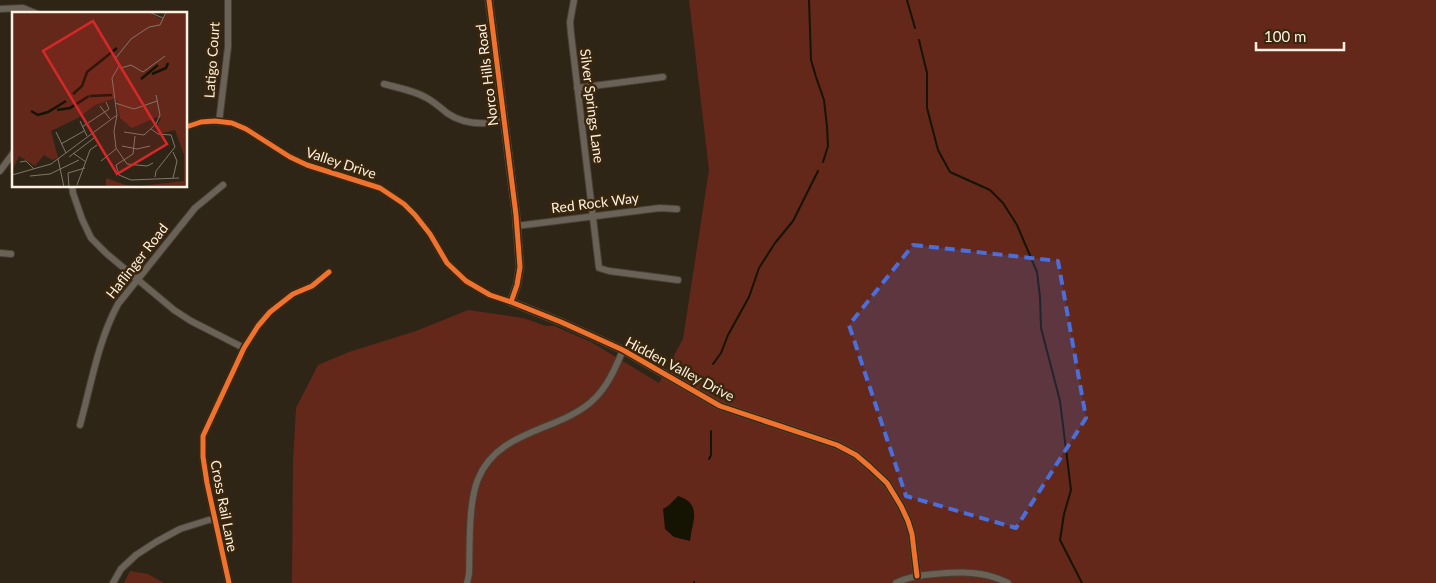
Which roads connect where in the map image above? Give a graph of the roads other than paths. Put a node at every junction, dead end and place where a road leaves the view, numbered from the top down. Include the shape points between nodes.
1 (228, 0) edge
2 (489, 0) edge
3 (574, 0) edge
4 (0, 9) edge
5 (32, 12) edge
6 (663, 77) dead end
7 (384, 84) dead end
8 (577, 88) junction
9 (504, 121) junction
10 (220, 122) junction
11 (188, 126) edge
12 (12, 155) edge
13 (0, 171) edge
14 (223, 186) dead end
15 (72, 188) edge
16 (676, 209) dead end
17 (593, 216) junction
18 (516, 226) junction
19 (0, 253) edge
20 (11, 254) dead end
21 (329, 272) dead end
22 (136, 279) junction
23 (678, 280) dead end
24 (511, 302) junction
25 (244, 348) junction
26 (623, 350) junction
27 (80, 425) dead end
28 (215, 518) junction
29 (917, 576) junction
30 (113, 583) edge
31 (229, 583) edge
32 (467, 583) edge
33 (896, 583) edge
34 (1008, 583) edge

1 - 10 street, Latigo Court via 228,47
2 - 9 street, Norco Hills Road
3 - 8 street, Silver Springs Lane via 570,22
4 - 5 street via 23,8
6 - 8 street
7 - 9 street via 413,91 464,121 478,124
8 - 17 street, Silver Springs Lane
9 - 18 street, Norco Hills Road
10 - 11 street, Valley Drive via 201,122
10 - 24 street, Valley Drive via 246,129 307,165 380,188 392,195 416,215 454,272 466,282
12 - 13 street
14 - 22 street, Haflinger Road via 195,208
15 - 22 street via 91,238
16 - 17 street, Red Rock Way
17 - 18 street, Red Rock Way
17 - 23 street, Silver Springs Lane via 599,268
18 - 24 street via 520,267
19 - 20 street
21 - 25 street, Cross Rail Lane via 270,312
22 - 25 street via 191,321
22 - 27 street, Haflinger Road via 109,320
24 - 26 street, Hidden Valley Drive
25 - 28 street, Cross Rail Lane via 203,436 206,483
26 - 29 street, Hidden Valley Drive via 720,406 837,445 856,455 887,483 901,506 912,534
26 - 32 street via 604,388 592,401 578,412 514,440 486,465 474,493
28 - 30 street via 180,529 156,542 121,569
28 - 31 street, Cross Rail Lane
29 - 33 street
29 - 34 street via 964,572 986,574

